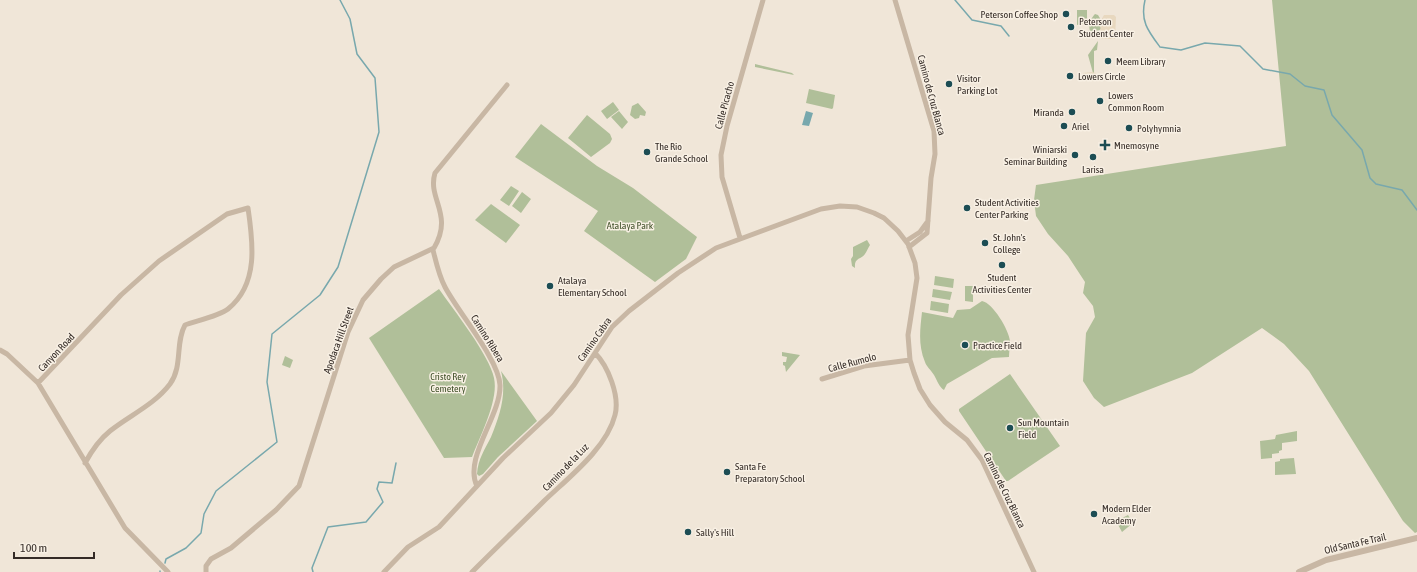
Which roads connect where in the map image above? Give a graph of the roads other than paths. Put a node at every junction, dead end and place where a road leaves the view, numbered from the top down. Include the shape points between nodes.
1 (763, 0) edge
2 (895, 0) edge
3 (507, 85) dead end
4 (740, 238) junction
5 (908, 244) junction
6 (433, 250) junction
7 (0, 350) edge
8 (595, 353) junction
9 (910, 360) junction
10 (822, 379) dead end
11 (38, 383) junction
12 (85, 462) junction
13 (477, 486) junction
14 (1417, 538) edge
15 (168, 572) edge
16 (206, 572) edge
17 (384, 572) edge
18 (472, 572) edge
19 (1034, 572) edge
20 (1299, 572) edge

1 - 4 street, Calle Picacho via 721,155 722,177
2 - 5 street, Camino de Cruz Blanca via 934,131 935,154 927,233
3 - 6 street via 435,173 434,184 443,220 442,230
4 - 5 street, Camino Cabra via 830,206 850,206 884,218
4 - 8 street, Camino Cabra via 708,252 629,311 612,327
5 - 9 street, Camino de Cruz Blanca via 917,278 908,336
6 - 13 street, Camino Ribera via 445,286 493,362 499,376 499,394 473,473
6 - 16 street, Apodaca Hill Street via 394,267 363,300 348,332 299,486 276,510 231,548 211,559 206,566
7 - 11 street
8 - 13 street, Camino Cabra via 561,401
8 - 18 street, Camino de la Luz via 604,364 616,404 615,416 607,433 585,461
9 - 10 street, Calle Rumolo via 864,366
9 - 19 street, Camino de Cruz Blanca via 918,385 930,405 945,422 967,440 982,460
11 - 12 street, Canyon Road
11 - 12 street, Canyon Road via 121,295 159,261 227,214 248,208 253,249 249,275 241,296 227,310 185,325 180,333 177,371 170,384 146,408 110,432
12 - 15 street, Canyon Road via 125,528
13 - 17 street, Camino Cabra via 439,527 408,547
14 - 20 street, Old Santa Fe Trail via 1326,560

